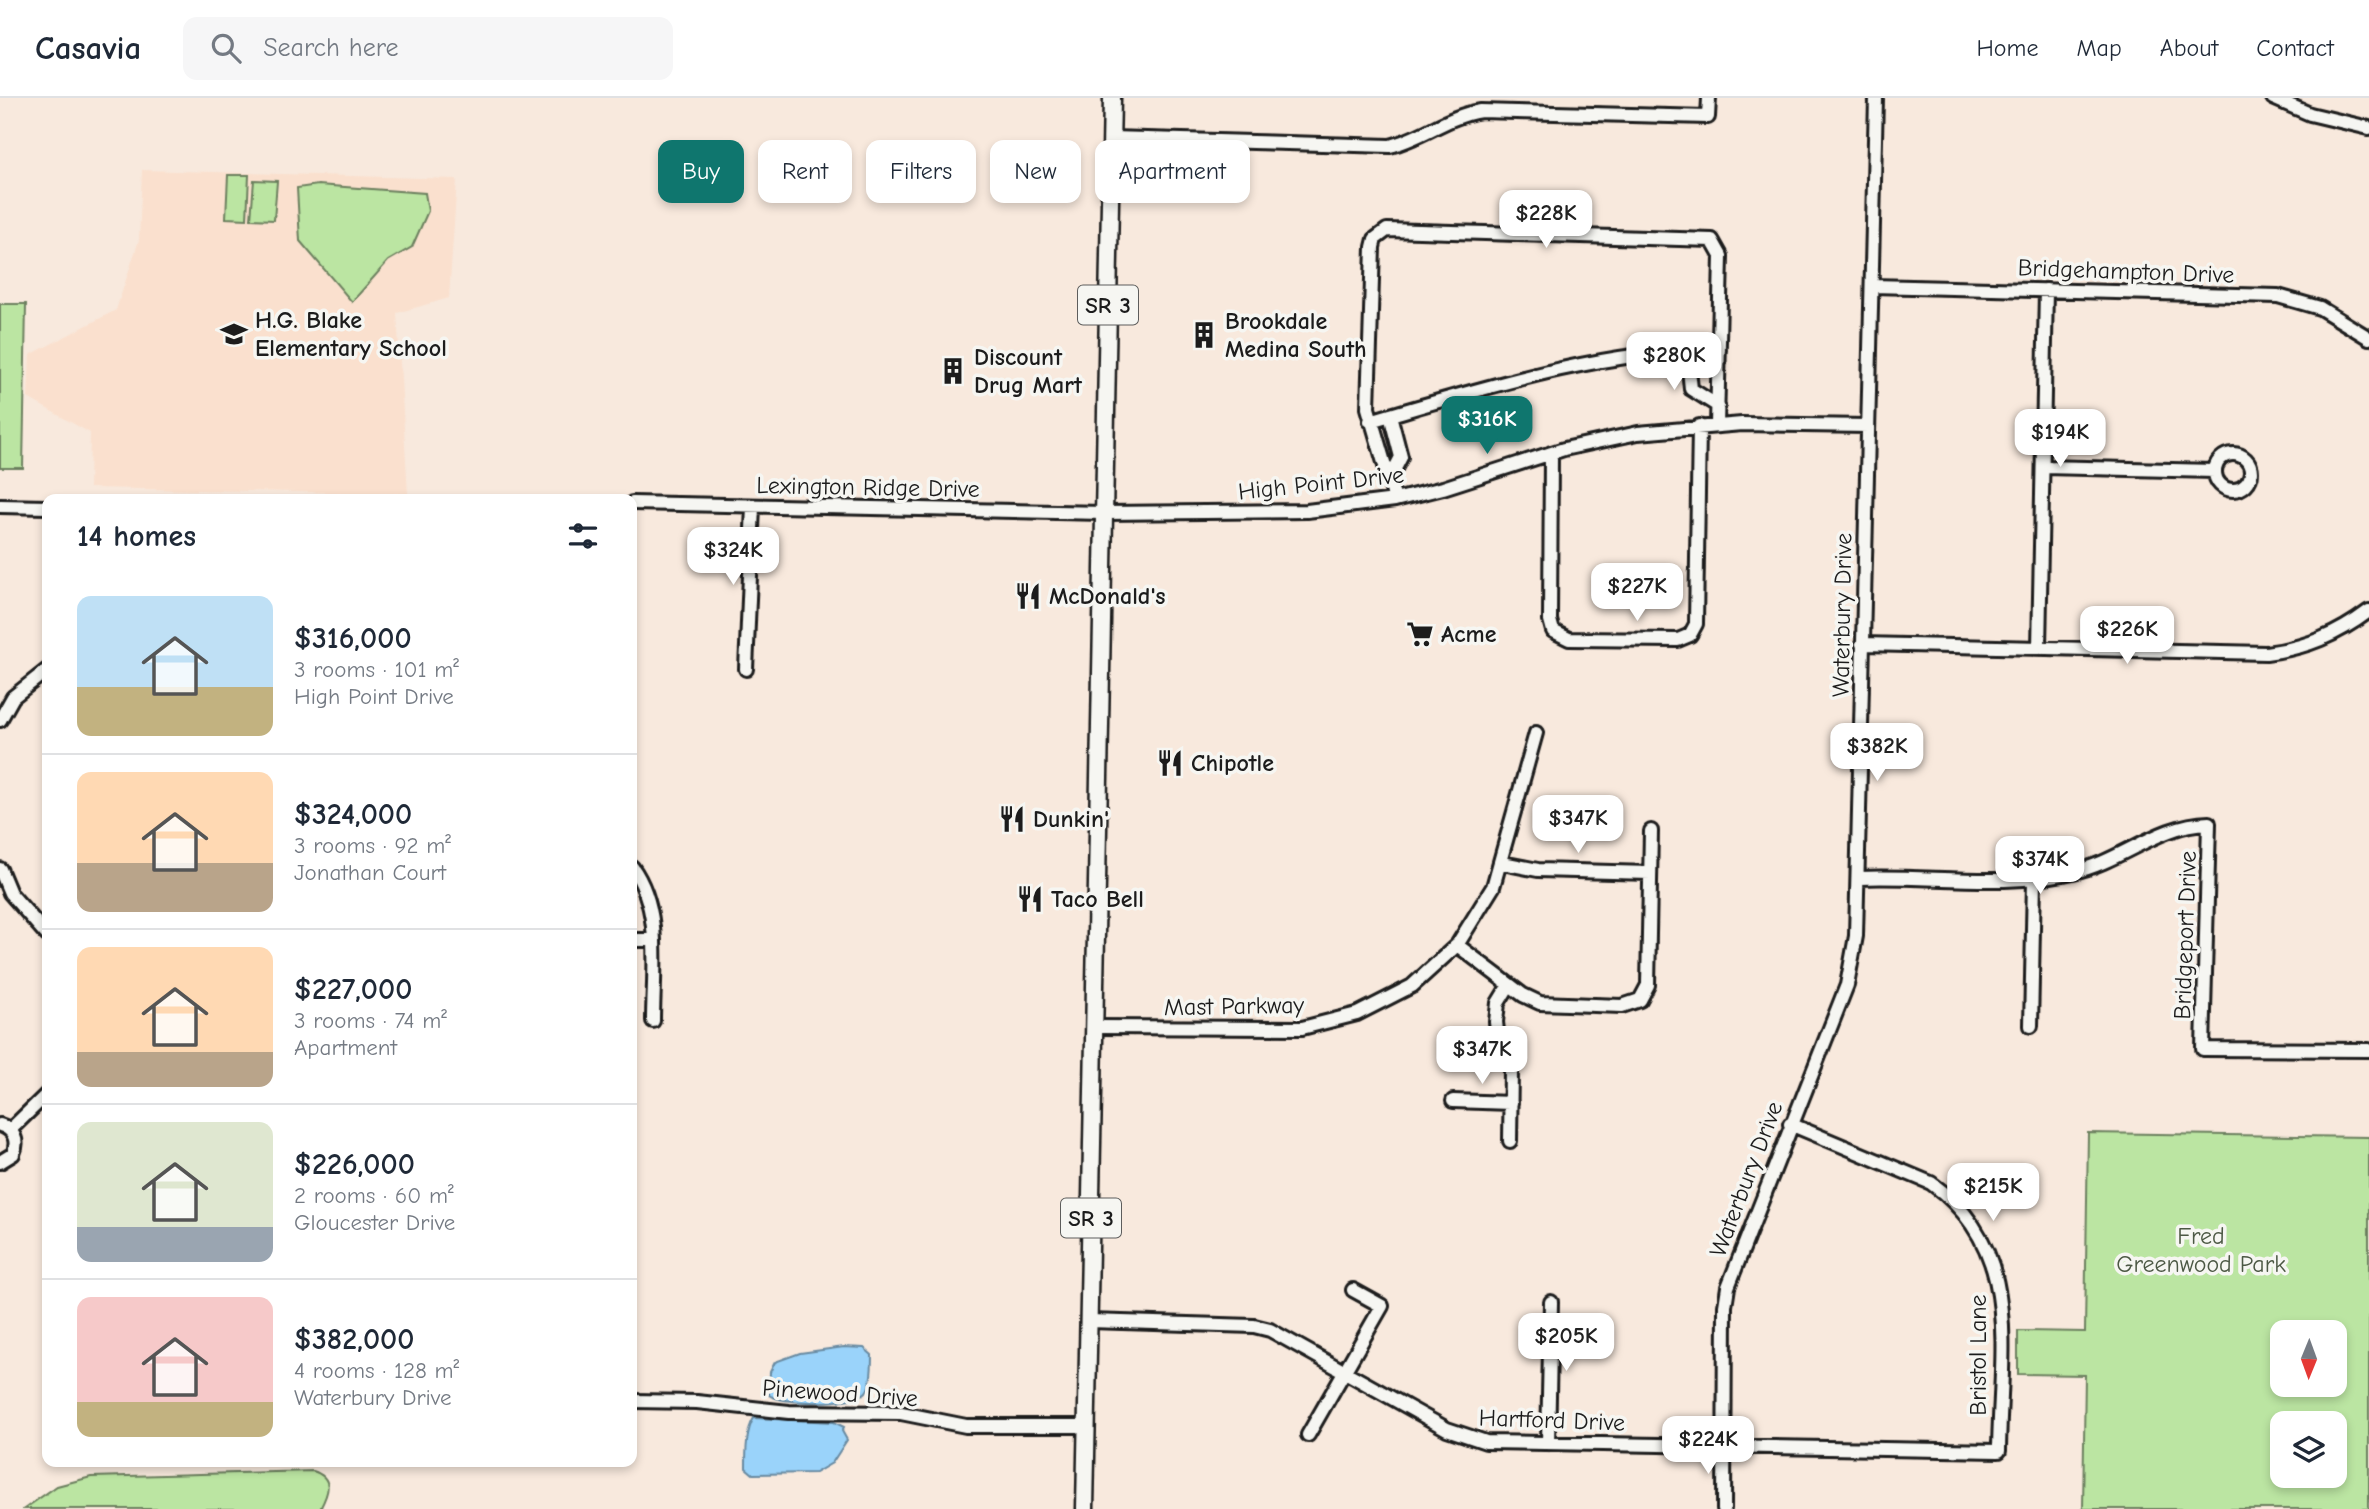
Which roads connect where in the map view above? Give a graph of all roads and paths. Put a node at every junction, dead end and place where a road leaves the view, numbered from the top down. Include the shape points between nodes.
1 (1112, 98) edge
2 (1709, 98) edge
3 (1876, 98) edge
4 (2273, 98) edge
5 (1496, 104) edge
6 (2369, 128) edge
7 (1111, 138) junction
8 (1872, 286) junction
9 (2046, 290) junction
10 (2369, 338) edge
11 (1687, 349) junction
12 (1719, 350) junction
13 (1718, 406) junction
14 (1390, 415) junction
15 (1370, 421) junction
16 (1717, 425) junction
17 (1699, 426) junction
18 (1868, 426) junction
19 (1551, 453) junction
20 (2043, 467) junction
21 (2215, 471) dead end
22 (1389, 480) junction
23 (1395, 500) junction
24 (637, 503) edge
25 (0, 506) edge
26 (752, 506) junction
27 (42, 507) edge
28 (1104, 513) junction
29 (2369, 611) edge
30 (1863, 644) junction
31 (2039, 648) junction
32 (746, 669) dead end
33 (42, 674) edge
34 (0, 720) edge
35 (1536, 733) dead end
36 (1651, 831) dead end
37 (1502, 863) junction
38 (0, 870) edge
39 (1650, 873) junction
40 (637, 877) edge
41 (1859, 878) junction
42 (2034, 880) junction
43 (5, 897) edge
44 (42, 930) edge
45 (637, 940) edge
46 (654, 940) junction
47 (1457, 945) junction
48 (1509, 985) junction
49 (653, 1021) dead end
50 (2031, 1026) dead end
51 (1095, 1027) junction
52 (2369, 1050) edge
53 (42, 1098) edge
54 (1453, 1101) dead end
55 (1511, 1103) junction
56 (1790, 1124) junction
57 (5, 1127) edge
58 (1510, 1141) dead end
59 (0, 1162) edge
60 (1353, 1290) dead end
61 (1551, 1301) dead end
62 (1089, 1321) junction
63 (1345, 1370) junction
64 (637, 1401) edge
65 (1087, 1426) junction
66 (1308, 1435) dead end
67 (1548, 1443) junction
68 (1726, 1445) junction
69 (1999, 1451) joint
70 (1085, 1509) edge
71 (1724, 1509) edge

1 - 7 main road, SR 3
2 - 5 street via 1708,117
3 - 8 street, Waterbury Drive
4 - 6 street via 2311,114
5 - 7 street via 1390,146
7 - 28 main road, SR 3
8 - 9 street, Bridgehampton Drive
8 - 18 street, Waterbury Drive
9 - 10 street, Bridgehampton Drive via 2278,296 2320,308
9 - 20 street
11 - 12 street
11 - 13 street via 1691,389
11 - 14 street via 1568,369
12 - 13 street
12 - 15 street via 1721,256 1717,244 1706,237 1387,230 1373,247
13 - 16 street
14 - 15 street
14 - 22 street via 1401,457
15 - 22 street
16 - 17 street, High Point Drive
16 - 18 street, High Point Drive
17 - 19 street, High Point Drive via 1638,433
17 - 19 street via 1696,624 1690,635 1678,640 1565,638 1552,629
18 - 30 street, Waterbury Drive
19 - 23 street, High Point Drive
20 - 21 street
20 - 31 street
22 - 23 street
23 - 28 street, High Point Drive via 1256,513
24 - 26 street, Lexington Ridge Drive
25 - 27 street
26 - 28 street, Lexington Ridge Drive
26 - 32 street
28 - 51 main road, SR 3
29 - 31 street via 2330,636 2266,653
30 - 31 street
30 - 41 street, Waterbury Drive
33 - 34 street via 13,697
35 - 37 street, Mast Parkway
36 - 39 street
37 - 39 street via 1538,870
37 - 47 street, Mast Parkway via 1481,911
38 - 43 street
39 - 48 street via 1648,985 1640,1000 1622,1006 1548,1004 1531,1000
40 - 46 street via 650,904
41 - 42 street
41 - 56 street, Waterbury Drive via 1847,985
42 - 50 street
42 - 52 street, Bridgeport Drive via 2094,866 2172,829 2209,823 2203,1049
43 - 44 street
45 - 46 street
46 - 49 street
47 - 48 street
47 - 51 street, Mast Parkway via 1402,993 1329,1023 1272,1030
48 - 55 street via 1498,1003 1496,1022 1511,1070
51 - 62 main road, SR 3
53 - 57 street
54 - 55 street
55 - 58 street
56 - 68 street, Waterbury Drive via 1728,1287
56 - 69 street, Bristol Lane via 1931,1183 1975,1225 1993,1261 2000,1301
57 - 59 street via 15,1148
60 - 63 street via 1382,1306
61 - 67 street
62 - 63 street, Hartford Drive via 1254,1326 1285,1336
62 - 65 main road, SR 3
63 - 66 street
63 - 67 street, Hartford Drive via 1469,1438
64 - 65 street, Pinewood Drive via 789,1412 901,1413 966,1426
65 - 70 main road, SR 3
67 - 68 street, Hartford Drive
68 - 69 street, Hartford Drive
68 - 71 street, Waterbury Drive

